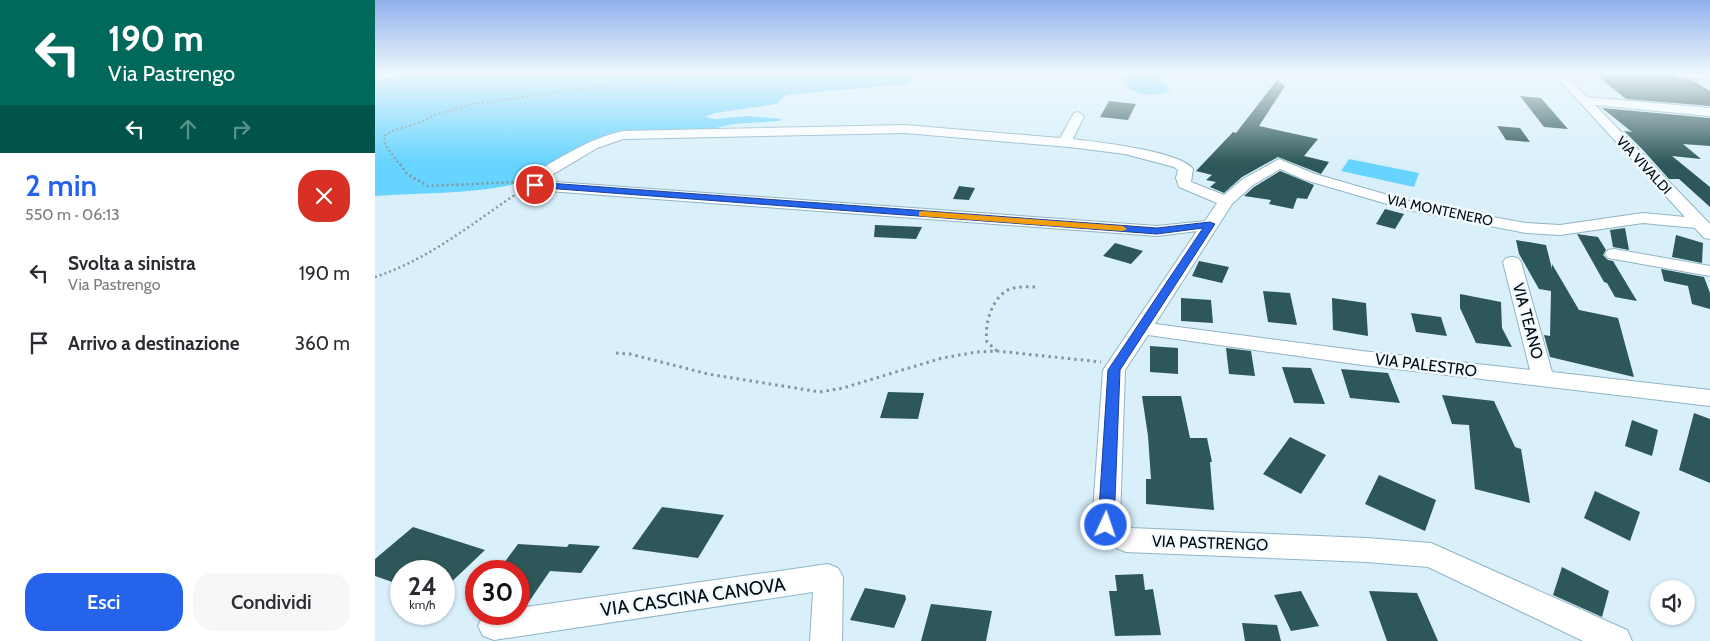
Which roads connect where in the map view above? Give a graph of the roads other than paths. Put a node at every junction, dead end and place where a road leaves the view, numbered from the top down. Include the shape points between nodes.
1 (1586, 103) edge
2 (1614, 103) edge
3 (1710, 112) edge
4 (1078, 116) dead end
5 (1069, 143) junction
6 (1226, 201) junction
7 (1699, 223) junction
8 (1210, 224) junction
9 (1710, 234) edge
10 (1614, 254) dead end
11 (1513, 262) dead end
12 (1710, 271) edge
13 (1143, 328) junction
14 (1543, 379) junction
15 (1710, 398) edge
16 (494, 626) dead end
17 (826, 641) edge
18 (1616, 641) edge

1 - 7 street, VIA VIVALDI
2 - 3 street
4 - 5 street via 1066,139
5 - 6 street via 1126,150 1179,164 1186,169 1185,184
5 - 8 street via 905,129 623,135 592,144 535,178 533,185 1157,231
6 - 7 street, VIA MONTENERO via 1248,182 1279,163 1310,176 1414,207 1525,228 1561,230 1643,218
6 - 8 street, VIA MONTENERO
7 - 9 street, VIA VIVALDI
8 - 13 street, VIA PASTRENGO
10 - 12 street
11 - 14 street, VIA TEANO
13 - 14 street, VIA PALESTRO
13 - 18 street, VIA PASTRENGO via 1114,370 1106,525 1126,540 1431,555
14 - 15 street, VIA PALESTRO
16 - 17 street, VIA CASCINA CANOVA via 828,578

